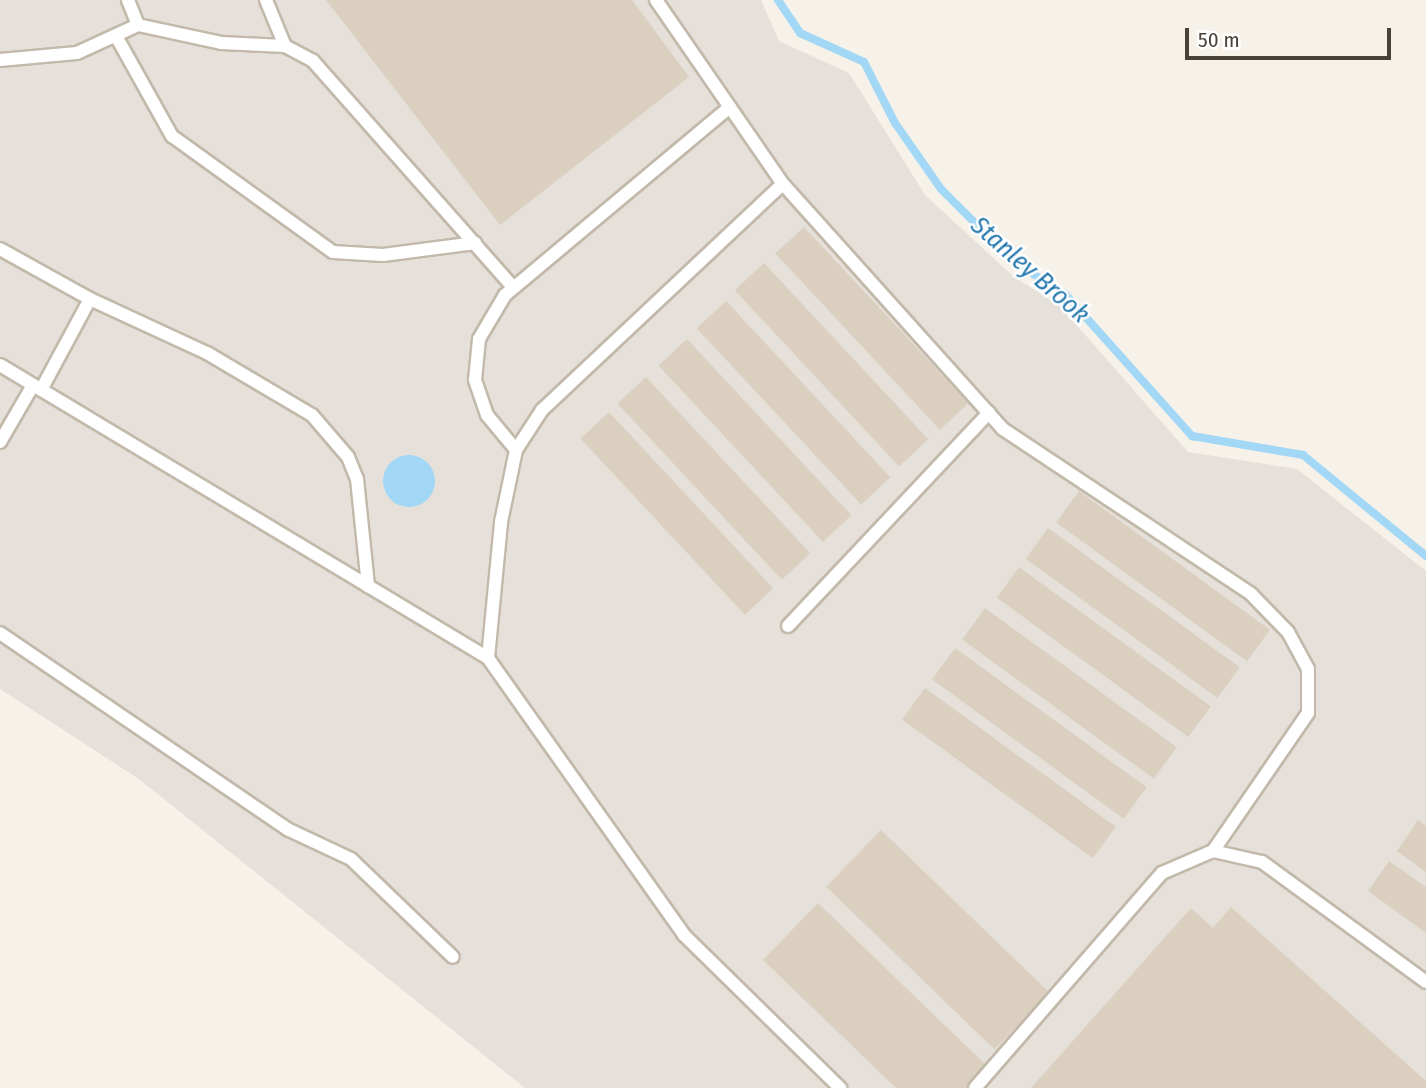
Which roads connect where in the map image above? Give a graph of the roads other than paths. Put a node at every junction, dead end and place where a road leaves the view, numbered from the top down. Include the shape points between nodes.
1 (128, 0) edge
2 (266, 0) edge
3 (656, 0) edge
4 (138, 25) junction
5 (116, 36) junction
6 (285, 46) junction
7 (0, 60) edge
8 (730, 107) junction
9 (783, 184) junction
10 (475, 243) junction
11 (0, 249) edge
12 (513, 287) junction
13 (90, 299) junction
14 (0, 365) edge
15 (37, 387) junction
16 (989, 413) junction
17 (0, 442) edge
18 (516, 450) junction
19 (368, 586) junction
20 (788, 626) dead end
21 (0, 633) edge
22 (488, 658) junction
23 (1213, 851) junction
24 (453, 957) dead end
25 (1426, 982) edge
26 (840, 1088) edge
27 (975, 1088) edge

1 - 4 lane
2 - 6 lane
3 - 8 lane
4 - 5 lane
4 - 6 lane via 221,43
5 - 7 lane via 77,53
5 - 10 lane via 172,136 332,252 383,255
6 - 10 lane via 340,85
8 - 9 lane
8 - 12 lane
9 - 16 lane
9 - 18 lane via 542,410
10 - 12 lane
11 - 13 lane
12 - 18 lane via 479,340 475,380 487,415
13 - 15 lane
13 - 19 lane via 207,353 312,415 348,457 357,479
14 - 15 lane
15 - 17 lane
15 - 19 lane
16 - 20 lane
16 - 23 lane via 1003,429 1251,594 1288,632 1308,669 1308,713
18 - 22 lane via 501,522
19 - 22 lane
21 - 24 lane via 287,829 351,859
22 - 26 lane via 684,935
23 - 25 lane via 1262,862
23 - 27 lane via 1162,873

